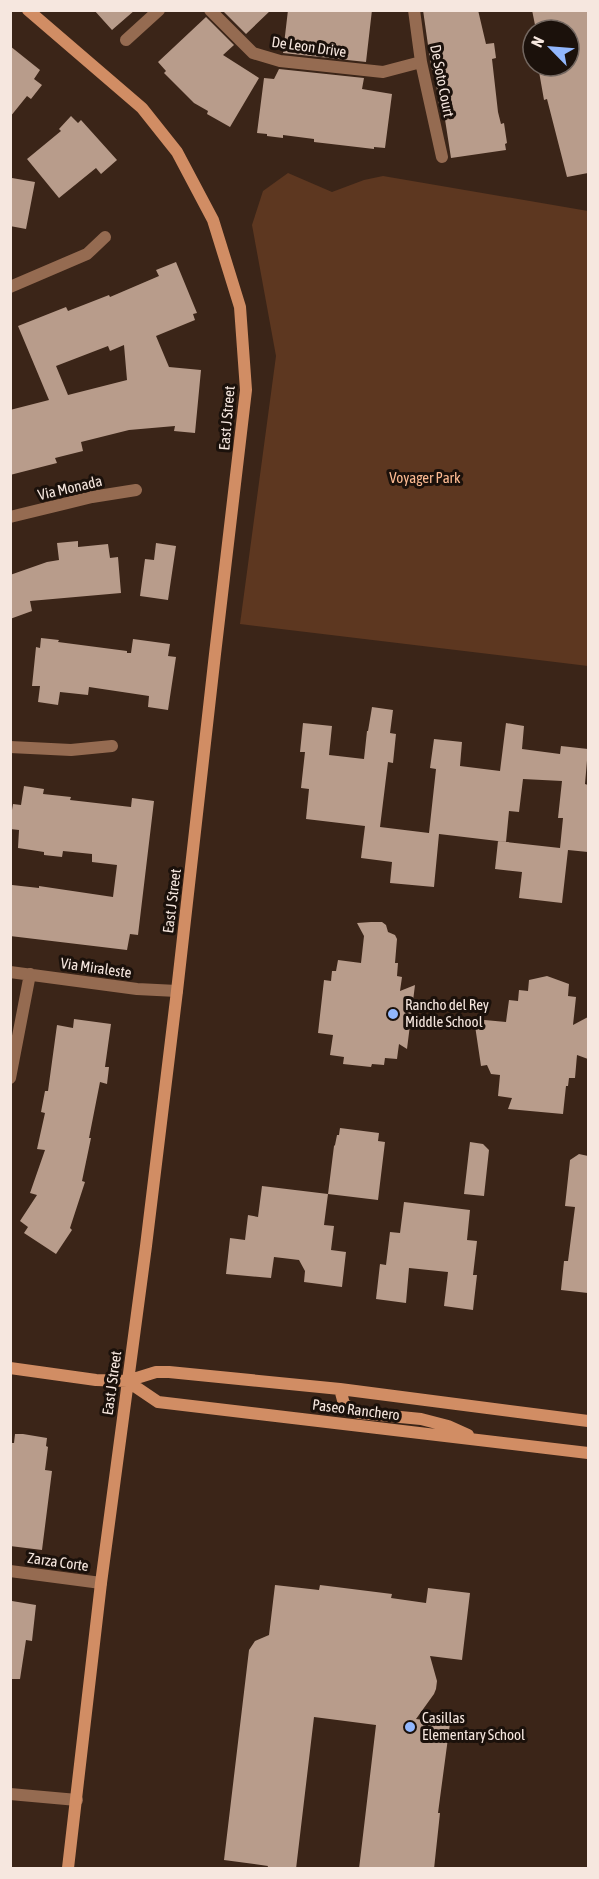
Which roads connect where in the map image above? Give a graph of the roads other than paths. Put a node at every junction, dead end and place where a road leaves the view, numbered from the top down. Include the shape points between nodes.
1 (28, 10) edge
2 (159, 10) edge
3 (210, 10) edge
4 (414, 10) edge
5 (126, 40) dead end
6 (421, 62) junction
7 (442, 158) dead end
8 (105, 237) dead end
9 (10, 287) edge
10 (136, 490) dead end
11 (10, 517) edge
12 (112, 746) dead end
13 (10, 747) edge
14 (10, 972) edge
15 (30, 974) junction
16 (177, 991) junction
17 (10, 1078) edge
18 (10, 1368) edge
19 (127, 1381) junction
20 (340, 1389) junction
21 (588, 1421) edge
22 (478, 1440) junction
23 (588, 1453) edge
24 (10, 1571) edge
25 (101, 1583) junction
26 (10, 1794) edge
27 (77, 1800) junction
28 (68, 1869) edge

1 - 16 street, East J Street via 142,108 177,152 213,220 240,306 246,390
2 - 5 street
3 - 6 street, De Leon Drive via 253,53 280,61 382,72
4 - 6 street, De Soto Court
6 - 7 street, De Soto Court
8 - 9 street via 87,254
10 - 11 street, Via Monada
12 - 13 street via 71,750
14 - 15 street, Via Miraleste
15 - 16 street, Via Miraleste
15 - 17 street
16 - 19 street, East J Street
18 - 19 street, Paseo Ranchero
19 - 20 street, Paseo Ranchero via 156,1372
19 - 22 street, Paseo Ranchero via 158,1402
19 - 25 street, East J Street
20 - 21 street, Paseo Ranchero
20 - 22 street via 344,1404 359,1413 421,1419
22 - 23 street, Paseo Ranchero
24 - 25 street, Zarza Corte
25 - 27 street, East J Street
26 - 27 street
27 - 28 street, East J Street

